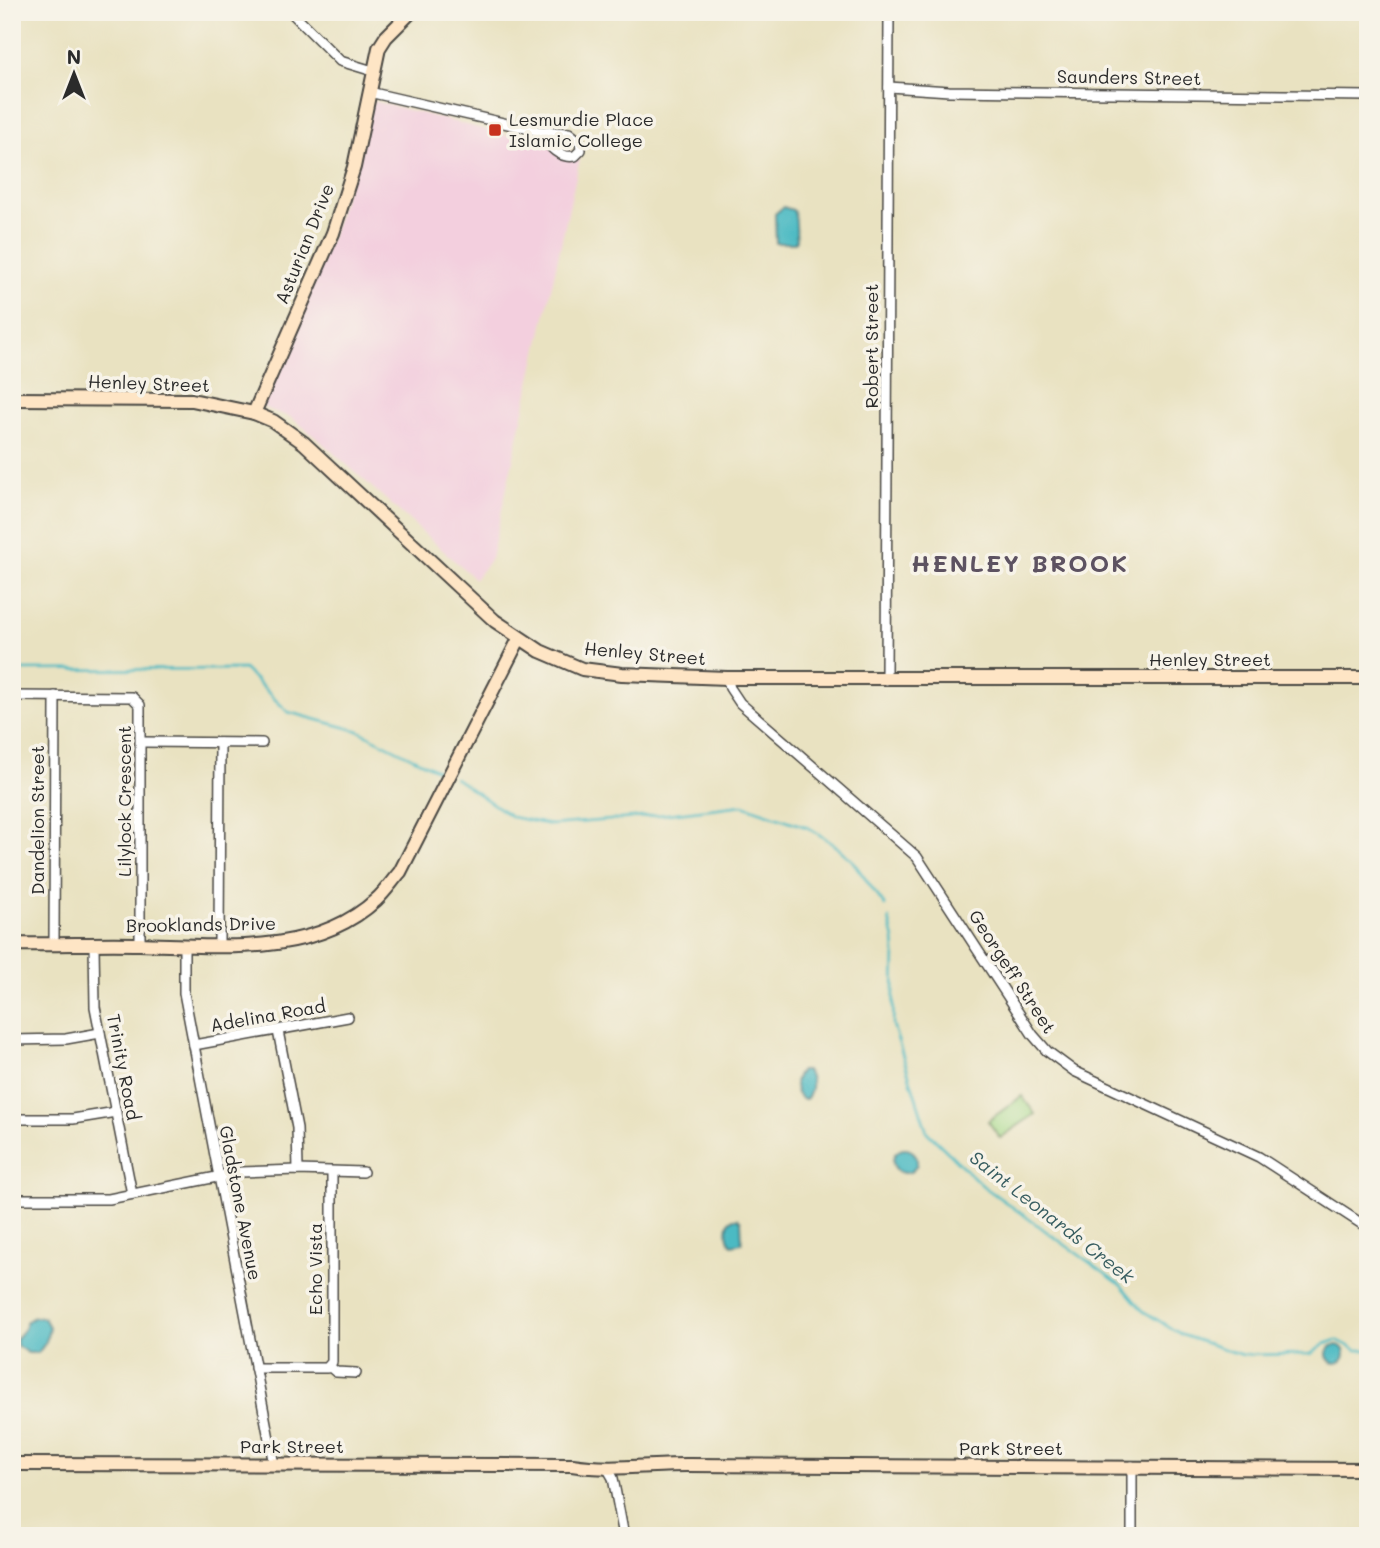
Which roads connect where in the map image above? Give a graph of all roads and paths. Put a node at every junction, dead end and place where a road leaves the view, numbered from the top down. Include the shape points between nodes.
1 (291, 12) edge
2 (411, 12) edge
3 (889, 12) edge
4 (373, 71) junction
5 (889, 87) junction
6 (369, 92) junction
7 (1368, 96) edge
8 (538, 131) junction
9 (12, 400) edge
10 (254, 413) junction
11 (519, 639) junction
12 (727, 678) junction
13 (1368, 678) edge
14 (886, 680) junction
15 (12, 696) edge
16 (55, 696) junction
17 (142, 743) junction
18 (220, 743) junction
19 (262, 743) dead end
20 (12, 944) edge
21 (140, 944) junction
22 (54, 945) junction
23 (94, 945) junction
24 (184, 946) junction
25 (219, 946) junction
26 (348, 1017) dead end
27 (278, 1031) junction
28 (100, 1033) junction
29 (12, 1040) edge
30 (194, 1045) junction
31 (116, 1112) junction
32 (12, 1119) edge
33 (298, 1170) junction
34 (332, 1172) junction
35 (363, 1172) dead end
36 (219, 1176) junction
37 (132, 1194) junction
38 (12, 1199) edge
39 (1368, 1228) edge
40 (329, 1366) junction
41 (255, 1368) junction
42 (356, 1373) dead end
43 (12, 1464) edge
44 (274, 1465) junction
45 (572, 1465) junction
46 (654, 1465) junction
47 (1132, 1466) junction
48 (604, 1468) junction
49 (1368, 1469) edge
50 (624, 1536) edge
51 (1132, 1536) edge

1 - 4 street via 340,61
2 - 4 street, Asturian Drive via 386,37
3 - 5 street, Robert Street
4 - 6 street, Asturian Drive
5 - 7 street, Saunders Street via 949,92
5 - 14 street, Robert Street
6 - 8 street
6 - 10 street, Asturian Drive via 354,167 333,233
8 - 8 street via 569,133 580,142 580,150 567,158 559,155
9 - 10 street, Henley Street via 192,400
10 - 11 street, Henley Street via 304,443
11 - 12 street, Henley Street via 582,668
11 - 25 street, Brooklands Drive via 400,872 376,901 321,932 268,944
12 - 14 street, Henley Street
12 - 39 street, Georgeff Street via 740,703 917,857 1046,1051 1074,1071 1259,1157
13 - 14 street, Henley Street
15 - 16 street, Lilylock Crescent
16 - 17 street, Lilylock Crescent via 132,697 140,705
16 - 22 street, Dandelion Street
17 - 18 street
17 - 21 street, Lilylock Crescent
18 - 19 street
18 - 25 street
20 - 22 street, Brooklands Drive
21 - 23 street, Brooklands Drive
21 - 24 street, Brooklands Drive
22 - 23 street, Brooklands Drive
23 - 28 street, Trinity Road
24 - 25 street, Brooklands Drive
24 - 30 street, Gladstone Avenue via 184,993
26 - 27 street, Adelina Road
27 - 30 street, Adelina Road
27 - 33 street via 297,1128
28 - 29 street
28 - 31 street, Trinity Road
30 - 36 street, Gladstone Avenue
31 - 32 street via 73,1119
31 - 37 street, Trinity Road
33 - 34 street
33 - 36 street
34 - 35 street
34 - 40 street, Echo Vista
36 - 37 street
36 - 41 street, Gladstone Avenue
37 - 38 street via 101,1200
40 - 41 street
40 - 42 street via 336,1372
41 - 44 street, Gladstone Avenue
43 - 44 street, Park Street
44 - 45 street, Park Street
45 - 46 street, Park Street
45 - 48 street, Park Street
46 - 47 street, Park Street
46 - 48 street, Park Street
47 - 49 street, Park Street
47 - 51 street
48 - 50 street via 613,1478

